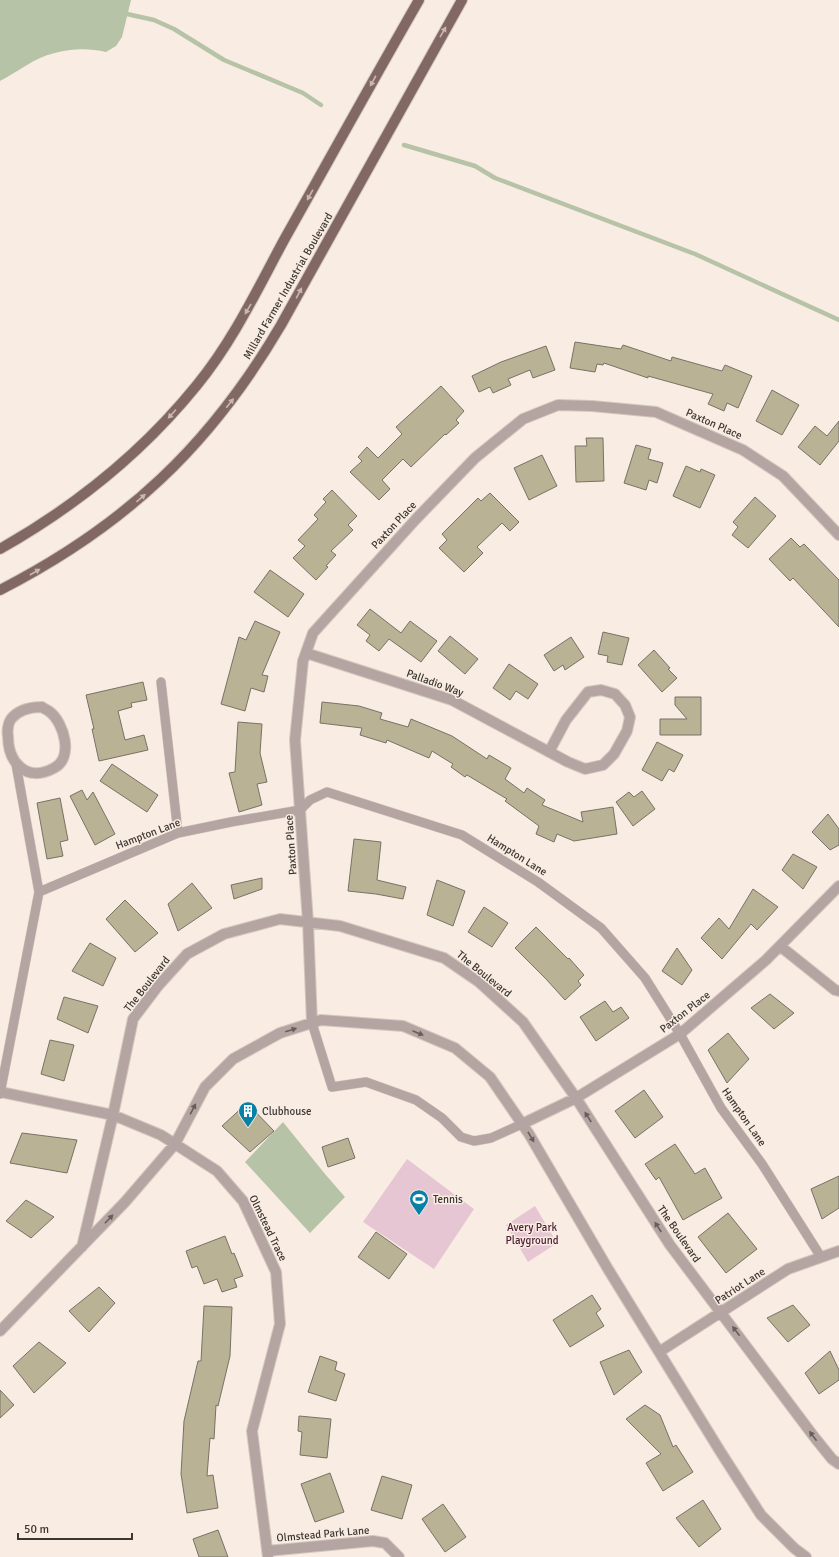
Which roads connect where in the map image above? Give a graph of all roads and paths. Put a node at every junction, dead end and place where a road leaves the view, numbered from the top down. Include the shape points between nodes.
1 (419, 0) edge
2 (462, 0) edge
3 (839, 535) edge
4 (0, 549) edge
5 (0, 590) edge
6 (306, 653) junction
7 (161, 682) dead end
8 (4, 745) edge
9 (549, 752) junction
10 (16, 764) junction
11 (300, 810) junction
12 (178, 833) junction
13 (839, 886) edge
14 (39, 892) junction
15 (308, 922) junction
16 (780, 946) junction
17 (839, 991) edge
18 (312, 1023) junction
19 (680, 1034) junction
20 (0, 1093) edge
21 (576, 1098) junction
22 (113, 1115) junction
23 (522, 1124) junction
24 (175, 1144) junction
25 (82, 1247) junction
26 (839, 1251) edge
27 (821, 1257) junction
28 (721, 1312) junction
29 (0, 1331) edge
30 (659, 1352) junction
31 (839, 1464) edge
32 (268, 1554) edge
33 (399, 1557) edge
34 (806, 1557) edge

1 -> 4 main road via 238,325 198,384 124,463 63,511
5 -> 2 main road, Millard Farmer Industrial Boulevard via 58,559 114,520 168,473 218,419 262,358
3 - 6 street, Paxton Place via 783,476 743,450 656,412 558,405 523,419 475,458 313,632
6 - 9 street, Palladio Way via 452,700
6 - 11 street, Paxton Place via 302,661 295,740
7 - 12 lane
8 - 10 street
8 - 10 street via 11,719 19,712 42,707 57,720 62,730 65,748 63,758 56,767 37,773 26,772
9 - 9 street, Palladio Way via 585,769 603,765 614,754 627,731 630,717 625,705 615,694 601,690 588,692 566,720
10 - 14 lane
11 - 12 lane, Hampton Lane
11 - 15 street, Paxton Place
11 - 19 lane, Hampton Lane via 310,800 327,792 462,835 538,882 601,928 645,978
12 - 14 lane, Hampton Lane
13 - 16 street, Paxton Place
14 - 20 lane
15 - 18 street, Paxton Place
15 - 21 street, The Boulevard via 340,926 444,958 478,982 523,1022
15 - 22 street, The Boulevard via 280,919 224,934 187,954 133,1019
16 - 17 street
16 - 19 street, Paxton Place
18 -> 23 street via 321,1020 403,1026 455,1048 490,1076
18 - 23 lane via 332,1087 366,1082 416,1100 442,1118 461,1137 474,1142 491,1138
24 -> 18 street via 205,1087 233,1060 280,1033
19 - 21 street, Paxton Place
19 - 27 lane, Hampton Lane via 721,1108 762,1164
20 - 22 street, Olmstead Trace
21 - 23 street, Paxton Place
28 -> 21 street, The Boulevard via 670,1245
22 - 24 street, Olmstead Trace via 161,1135
22 - 25 street, The Boulevard
23 -> 30 street
25 -> 24 street
24 - 32 street, Olmstead Trace via 217,1170 243,1201 276,1272 280,1324 252,1431
25 - 29 street
26 - 27 street, Patriot Lane
27 - 28 street, Patriot Lane via 788,1269
28 - 30 street, Patriot Lane
31 -> 28 street, The Boulevard via 815,1438
30 - 34 street via 761,1515
32 - 33 street, Olmstead Park Lane via 373,1541 385,1543

